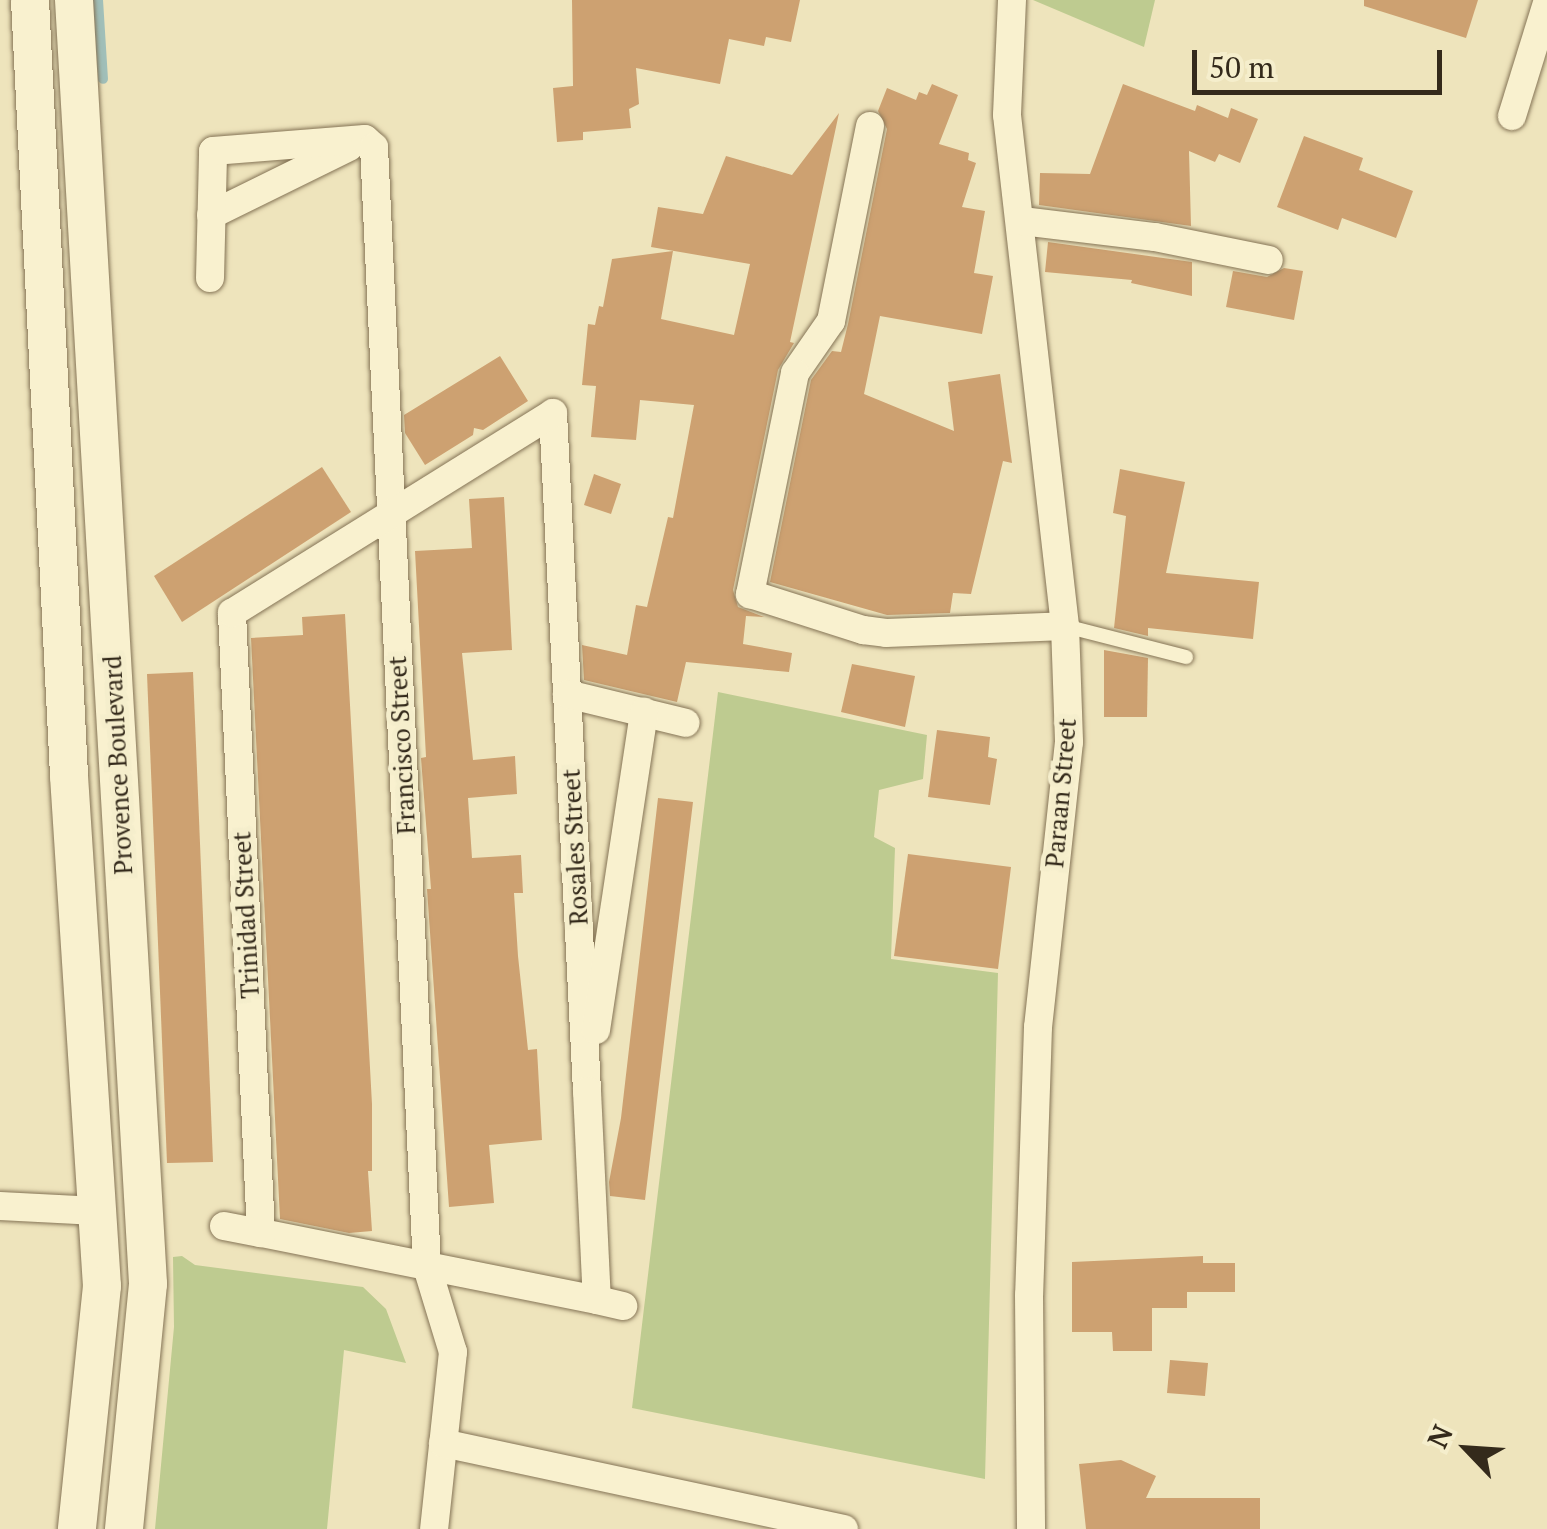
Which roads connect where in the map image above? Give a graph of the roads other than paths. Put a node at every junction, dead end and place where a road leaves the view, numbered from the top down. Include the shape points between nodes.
1 (30, 0) edge
2 (74, 0) edge
3 (1012, 0) edge
4 (1547, 3) edge
5 (1540, 53) edge
6 (1512, 116) dead end
7 (870, 126) dead end
8 (365, 139) junction
9 (211, 216) junction
10 (1022, 221) junction
11 (1269, 260) dead end
12 (210, 278) dead end
13 (392, 517) junction
14 (1066, 626) junction
15 (1186, 658) dead end
16 (567, 694) junction
17 (644, 712) junction
18 (686, 723) dead end
19 (586, 1091) junction
20 (0, 1206) edge
21 (97, 1211) junction
22 (224, 1226) dead end
23 (260, 1233) junction
24 (427, 1267) junction
25 (148, 1284) junction
26 (102, 1286) junction
27 (443, 1443) junction
28 (776, 1522) edge
29 (77, 1529) edge
30 (124, 1529) edge
31 (434, 1529) edge
32 (844, 1529) edge
33 (1031, 1529) edge

1 - 21 street, Provence Boulevard
2 - 25 street, Provence Boulevard
3 - 10 street, Paraan Street via 1007,115
4 - 5 street
5 - 6 street
7 - 14 street via 831,321 796,373 750,594 886,633
8 - 9 street
8 - 9 street via 213,151
8 - 13 street, Francisco Street via 374,147
9 - 12 street
10 - 11 street
10 - 14 street, Paraan Street
13 - 16 street, Rosales Street via 565,409
13 - 23 street, Trinidad Street via 232,613
13 - 24 street, Francisco Street
14 - 15 lane
14 - 33 street, Paraan Street via 1069,742 1038,1046 1028,1295
16 - 17 street
16 - 19 street, Rosales Street
17 - 18 street
17 - 19 street
19 - 24 street, Rosales Street via 610,1304
20 - 21 street
21 - 26 street, Provence Boulevard
22 - 23 street
23 - 24 street
24 - 27 street, Francisco Street via 453,1352
25 - 26 street
25 - 30 street, Provence Boulevard
26 - 29 street, Provence Boulevard
27 - 28 street
27 - 31 street
28 - 32 street

